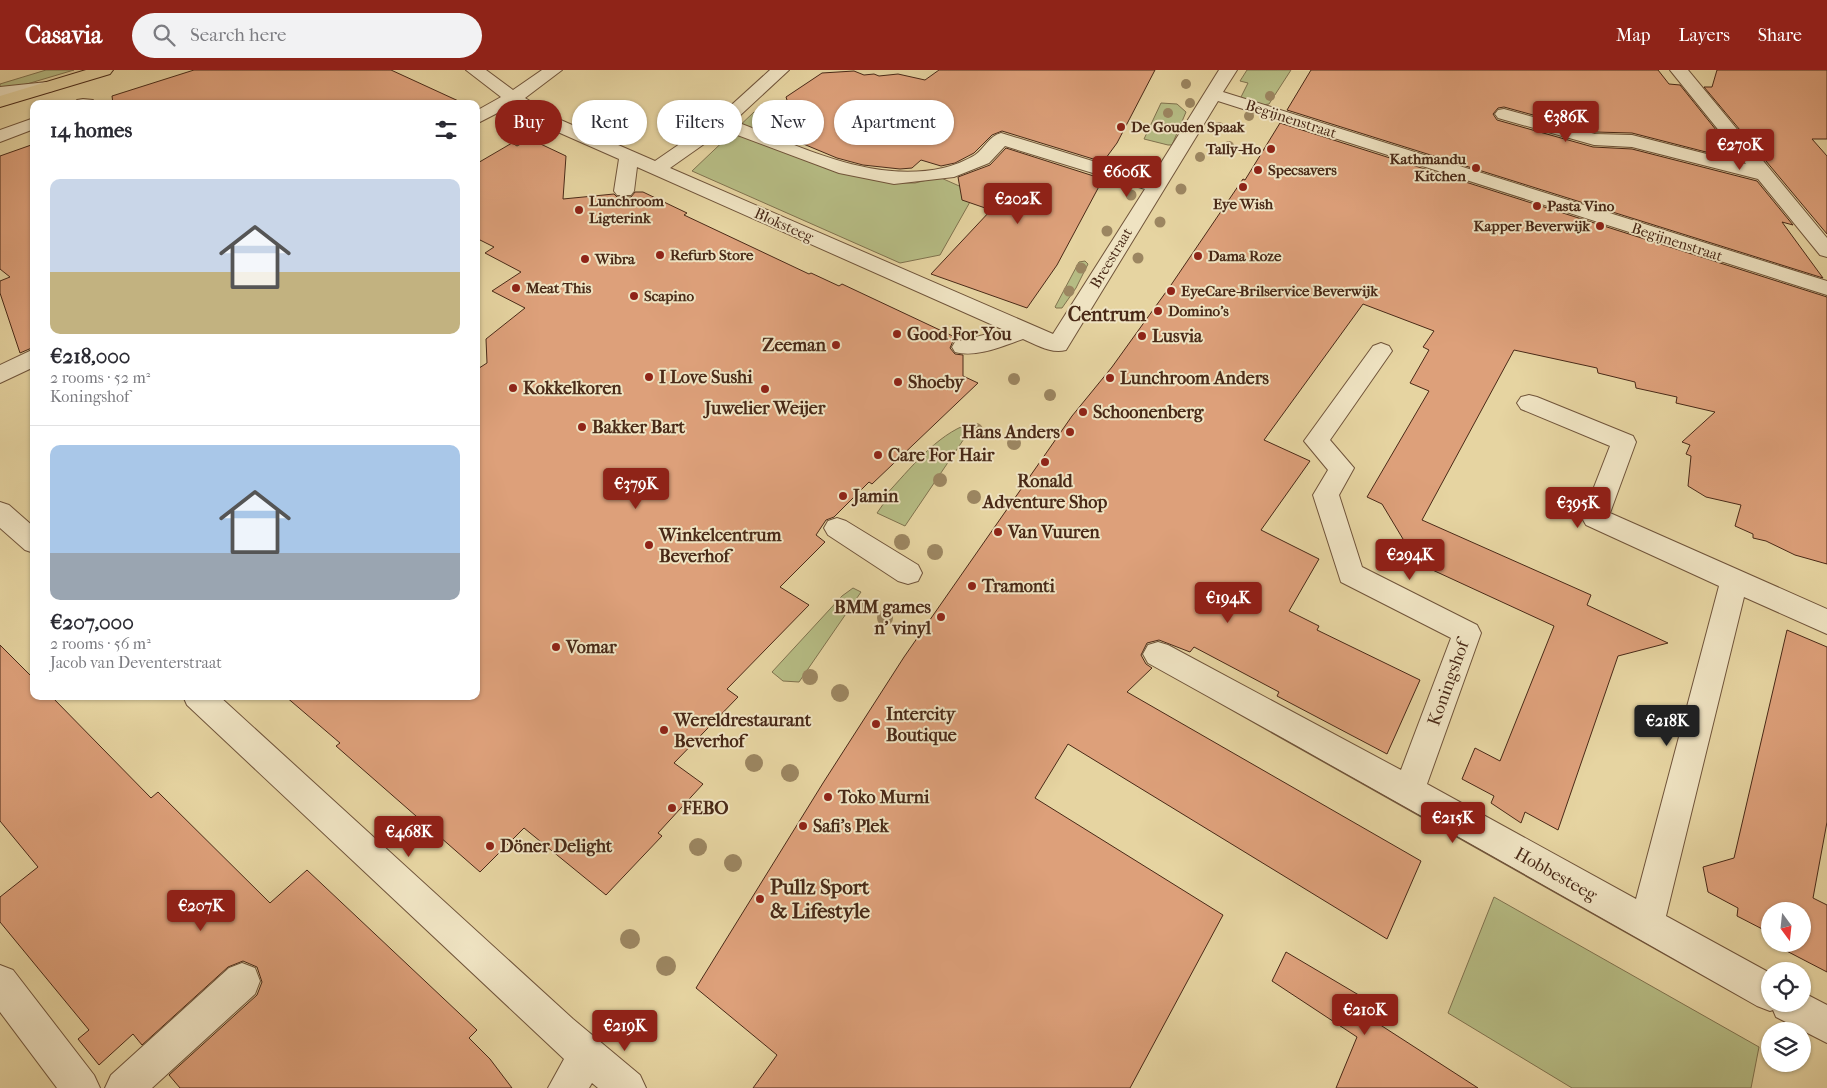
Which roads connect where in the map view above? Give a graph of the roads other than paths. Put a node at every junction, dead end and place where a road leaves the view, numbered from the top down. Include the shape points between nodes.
1 (104, 70) edge
2 (475, 70) edge
3 (553, 70) edge
4 (780, 70) edge
5 (1228, 70) edge
6 (1679, 70) edge
7 (18, 73) dead end
8 (0, 79) edge
9 (47, 87) junction
10 (0, 92) edge
11 (1213, 94) junction
12 (513, 98) junction
13 (0, 102) edge
14 (742, 105) edge
15 (1504, 114) dead end
16 (480, 117) edge
17 (30, 125) edge
18 (742, 130) edge
19 (0, 136) edge
20 (690, 145) edge
21 (629, 157) junction
22 (656, 169) junction
23 (1765, 175) junction
24 (1155, 186) junction
25 (624, 191) dead end
26 (1827, 251) edge
27 (1827, 288) edge
28 (1022, 331) junction
29 (1058, 345) joint
30 (963, 347) dead end
31 (1381, 351) dead end
32 (30, 359) edge
33 (0, 375) edge
34 (1529, 403) dead end
35 (0, 512) edge
36 (837, 528) dead end
37 (30, 539) edge
38 (908, 573) dead end
39 (1734, 581) junction
40 (1827, 622) edge
41 (1158, 654) dead end
42 (202, 700) edge
43 (1409, 791) junction
44 (1646, 925) junction
45 (242, 981) dead end
46 (0, 983) edge
47 (1761, 989) edge
48 (1803, 1012) edge
49 (1827, 1025) edge
50 (589, 1055) junction
51 (81, 1088) edge
52 (124, 1088) edge
53 (567, 1088) edge
54 (627, 1088) edge

1 - 9 main road
2 - 12 street, Bloksteeg
3 - 12 street
4 - 14 street
5 - 11 street, Breestraat
6 - 23 street
7 - 8 street
9 - 10 street
9 - 13 main road
11 - 24 street, Breestraat
11 - 27 street, Begijnenstraat
12 - 16 street
12 - 21 street, Bloksteeg via 557,125
15 - 23 street via 1594,139 1632,141
17 - 19 street
18 - 24 street via 846,169 894,178 947,173 982,159 1001,139
20 - 22 street
21 - 22 street, Bloksteeg
21 - 25 street
22 - 28 street, Bloksteeg
23 - 26 street
24 - 29 street, Breestraat
28 - 29 street, Bloksteeg
28 - 30 street via 992,342
31 - 43 street, Koningshof via 1316,441 1341,468 1326,495 1351,574 1467,633
32 - 33 street
34 - 39 street via 1624,442 1595,518
35 - 37 street
36 - 38 street
39 - 40 street
39 - 44 street
41 - 43 street, Hobbesteeg
42 - 50 street via 560,1032
43 - 44 street, Hobbesteeg
44 - 47 street, Hobbesteeg
45 - 52 street
46 - 51 street
48 - 49 street
50 - 53 street
50 - 54 street

